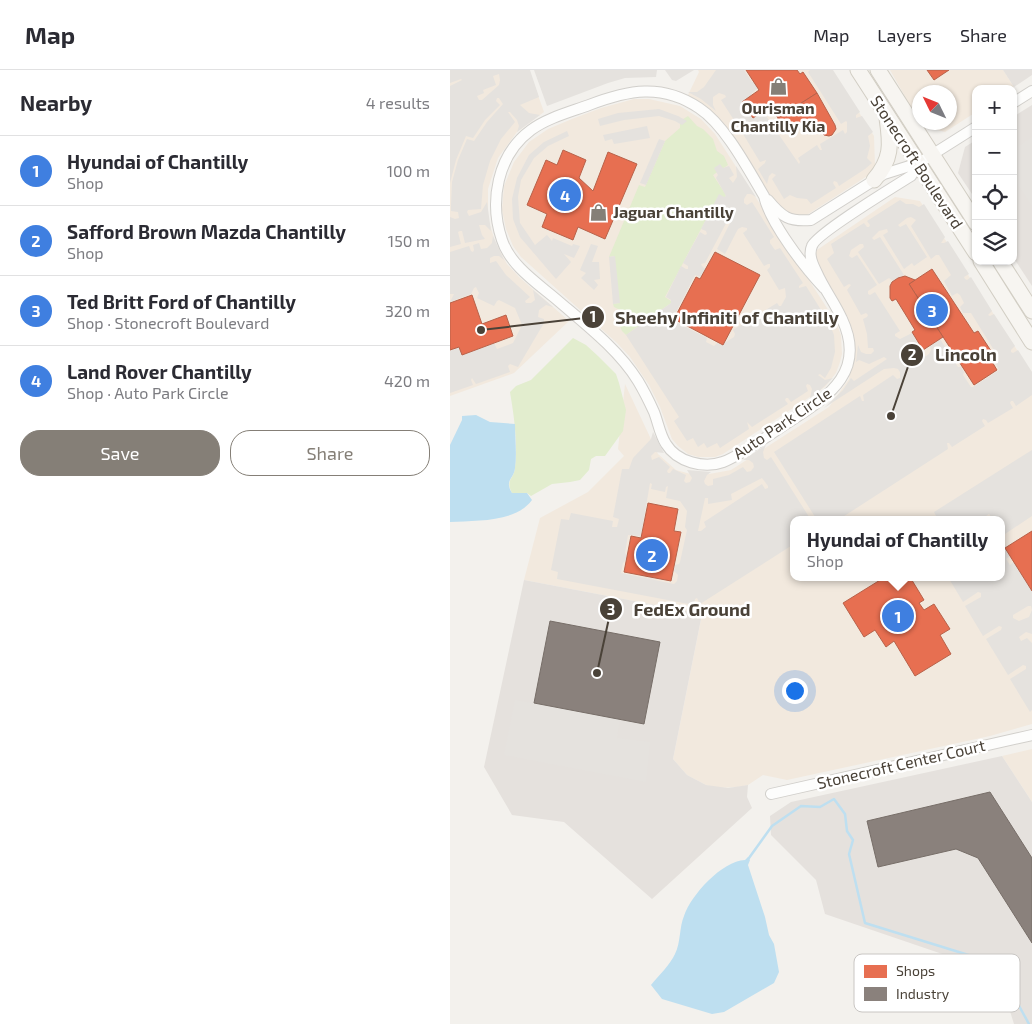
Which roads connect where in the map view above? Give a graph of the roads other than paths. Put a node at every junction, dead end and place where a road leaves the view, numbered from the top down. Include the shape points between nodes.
1 (858, 70) edge
2 (878, 70) edge
3 (1032, 91) edge
4 (1017, 100) edge
5 (887, 114) junction
6 (972, 129) edge
7 (932, 154) junction
8 (919, 163) junction
9 (874, 180) junction
10 (764, 196) junction
11 (974, 220) edge
12 (972, 247) edge
13 (984, 265) edge
14 (1003, 265) edge
15 (824, 288) junction
16 (1032, 310) edge
17 (1032, 342) edge
18 (1032, 735) edge
19 (771, 794) dead end

1 - 5 main road, Stonecroft Boulevard
2 - 7 main road, Stonecroft Boulevard
3 - 4 street
5 - 8 main road, Stonecroft Boulevard
5 - 9 main road via 890,150 885,166
6 - 7 street
7 - 8 street
7 - 11 main road, Stonecroft Boulevard
8 - 9 street
8 - 12 main road, Stonecroft Boulevard
8 - 15 street, Auto Park Circle via 911,176 815,240 810,254 812,265
9 - 10 street via 811,220 785,217
10 - 15 street, Auto Park Circle via 767,208 806,270
10 - 15 street, Auto Park Circle via 727,138 706,113 680,98 663,93 630,92 565,113 532,129 511,152 498,182 495,199 496,218 504,247 521,268 632,371 666,445 683,459 700,464 712,465 737,455 824,398 838,385 847,366 850,343 842,318
13 - 17 main road
14 - 16 main road
18 - 19 street, Stonecroft Center Court

